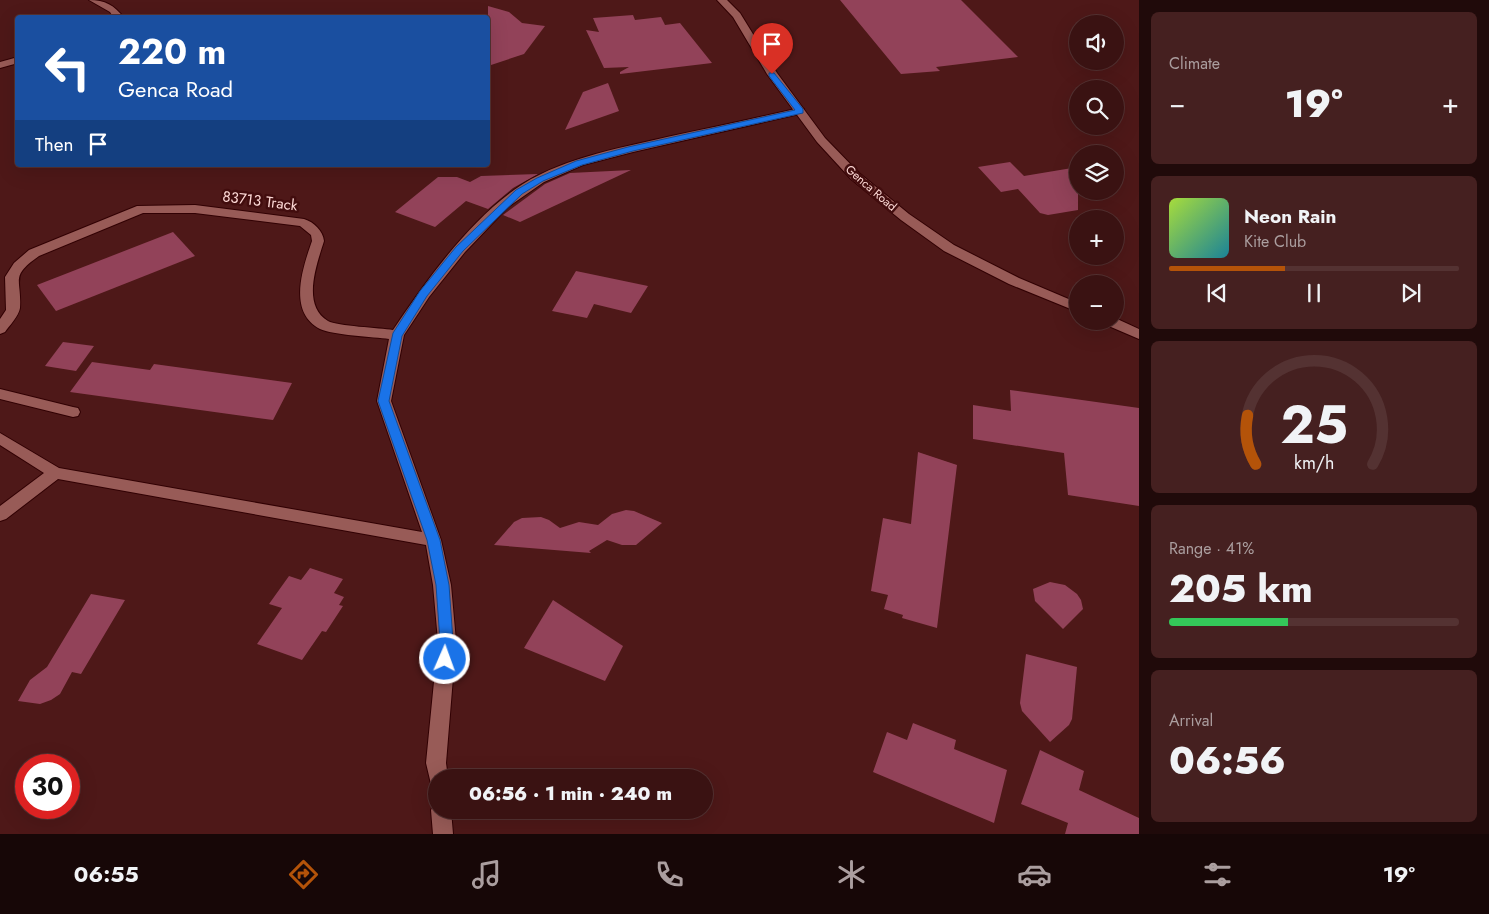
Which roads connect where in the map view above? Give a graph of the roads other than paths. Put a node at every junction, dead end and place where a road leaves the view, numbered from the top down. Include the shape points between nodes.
1 (94, 0) edge
2 (722, 0) edge
3 (117, 15) edge
4 (15, 61) edge
5 (0, 65) edge
6 (800, 111) junction
7 (1069, 304) edge
8 (1124, 328) edge
9 (0, 329) edge
10 (1139, 334) edge
11 (397, 336) junction
12 (0, 394) edge
13 (73, 412) dead end
14 (0, 438) edge
15 (55, 473) junction
16 (0, 515) edge
17 (433, 540) junction
18 (437, 769) edge
19 (442, 819) edge
20 (443, 834) edge

1 - 3 street
2 - 6 street, Genca Road via 737,15 772,74
4 - 5 street
6 - 7 street, Genca Road via 820,140 855,176 905,217 949,248
6 - 11 street via 631,149 579,163 540,180 504,204 460,249 424,294
8 - 10 street
9 - 11 street, 83713 Track via 14,310 12,272 34,253 141,209 194,209 304,223 317,234 318,241 309,270 306,300 317,320 325,326
11 - 17 street via 384,401
12 - 13 street
14 - 15 street
15 - 16 street
15 - 17 street
17 - 18 street via 442,585 447,641
19 - 20 street

